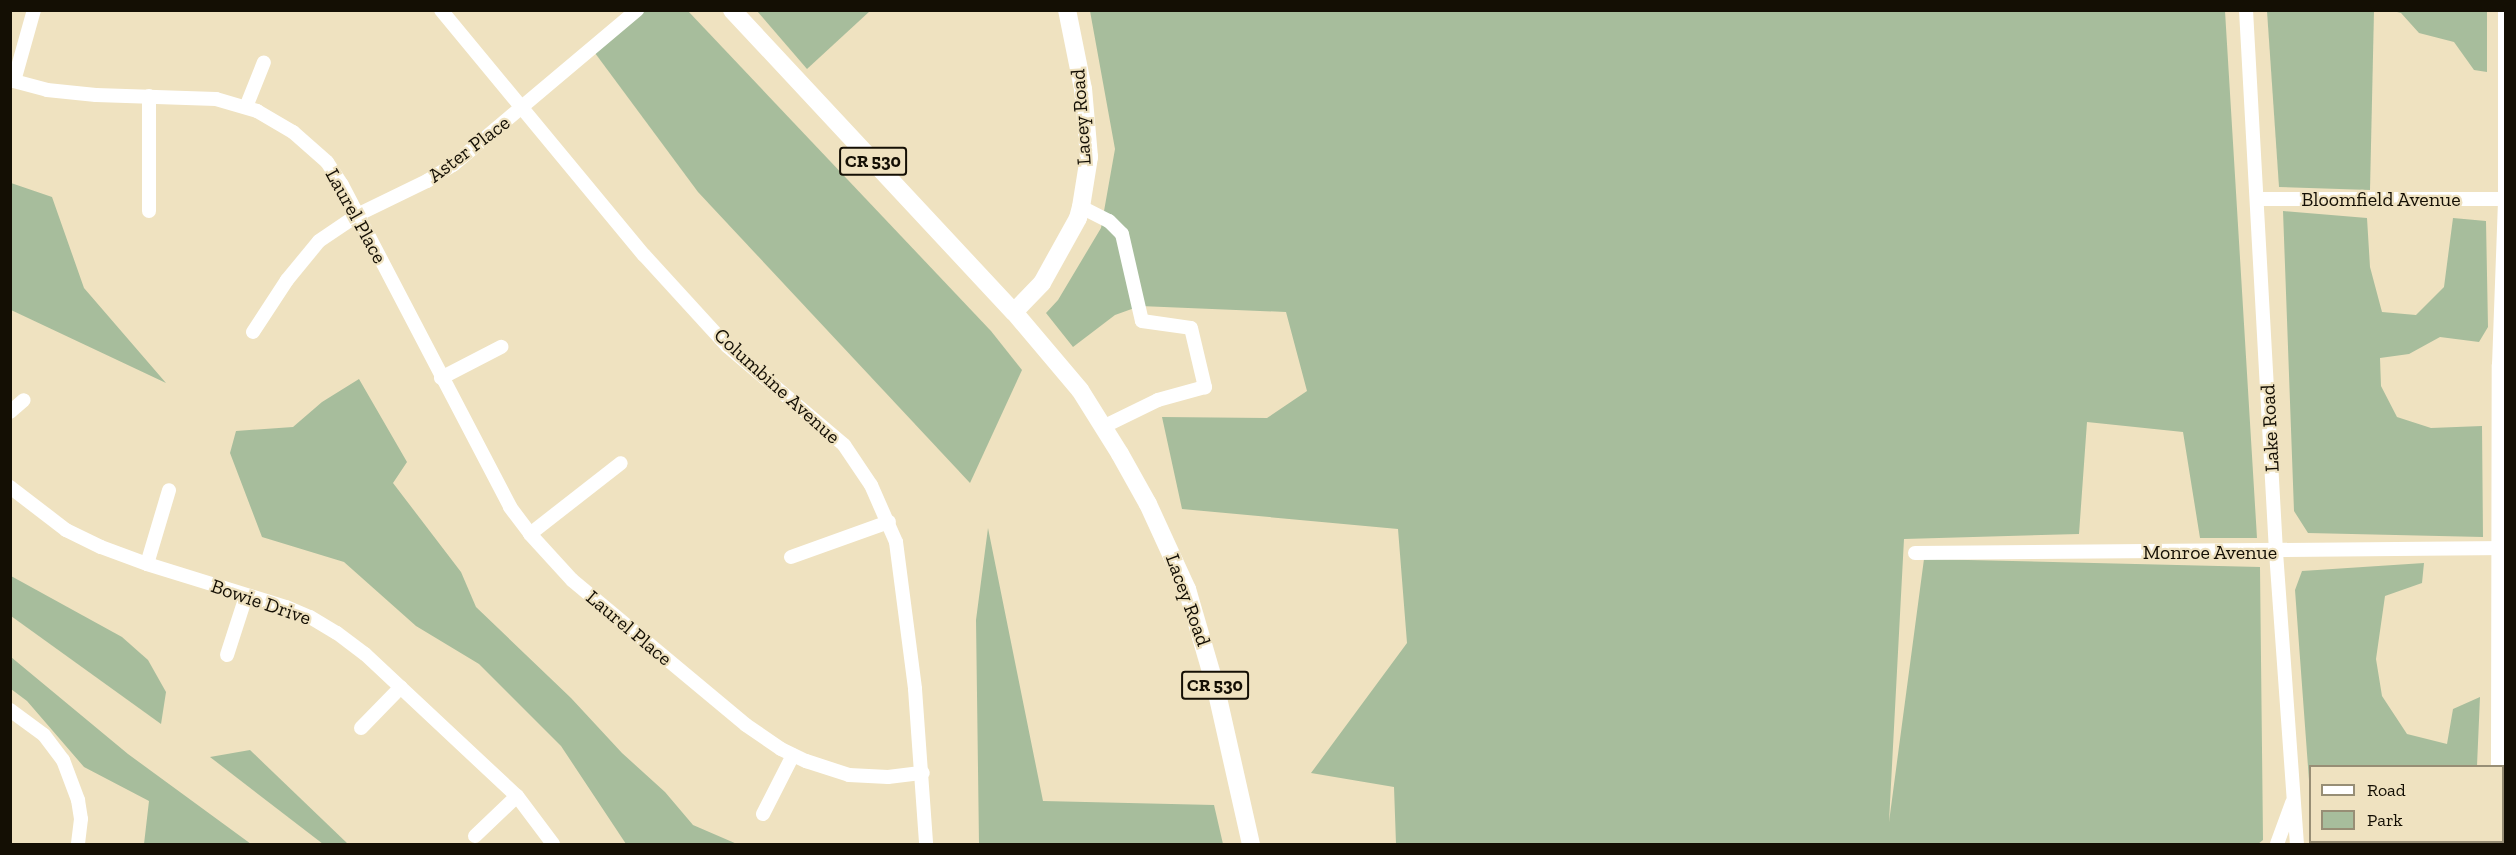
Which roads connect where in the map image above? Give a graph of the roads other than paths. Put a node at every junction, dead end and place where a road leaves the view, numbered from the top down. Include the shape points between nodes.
1 (34, 10) edge
2 (441, 10) edge
3 (637, 10) edge
4 (732, 10) edge
5 (1067, 10) edge
6 (2246, 10) edge
7 (2505, 10) edge
8 (264, 62) dead end
9 (12, 80) edge
10 (149, 96) junction
11 (246, 107) junction
12 (521, 108) junction
13 (2257, 199) junction
14 (2505, 199) edge
15 (1081, 207) junction
16 (149, 212) dead end
17 (359, 214) junction
18 (1014, 312) junction
19 (253, 332) dead end
20 (501, 347) dead end
21 (441, 378) junction
22 (24, 400) dead end
23 (10, 412) edge
24 (1103, 427) junction
25 (621, 463) dead end
26 (10, 487) edge
27 (169, 490) dead end
28 (889, 522) junction
29 (530, 534) junction
30 (2502, 548) edge
31 (2276, 552) junction
32 (1915, 553) dead end
33 (791, 557) dead end
34 (147, 564) junction
35 (246, 596) junction
36 (227, 655) dead end
37 (401, 687) junction
38 (10, 710) edge
39 (361, 728) dead end
40 (793, 755) junction
41 (2498, 765) edge
42 (923, 773) junction
43 (517, 796) junction
44 (2295, 796) junction
45 (763, 814) dead end
46 (476, 836) dead end
47 (78, 844) edge
48 (553, 844) edge
49 (926, 844) edge
50 (1251, 844) edge
51 (2277, 844) edge
52 (2297, 844) edge

1 - 9 street
2 - 12 street, Columbine Avenue
3 - 12 street, Aster Place
4 - 18 main road, CR 530
5 - 15 main road, Lacey Road via 1083,89 1089,157
6 - 13 street, Lake Road
7 - 14 street
8 - 11 street
9 - 10 street, Laurel Place via 47,90
10 - 11 street, Laurel Place via 216,99
10 - 16 street
11 - 17 street, Laurel Place via 310,145 327,162
12 - 17 street, Aster Place via 453,165
12 - 28 street, Columbine Avenue via 629,238 727,346 844,445 871,485
13 - 14 street, Bloomfield Avenue
13 - 31 street, Lake Road
14 - 30 street via 2499,365
15 - 18 main road, Lacey Road via 1042,284
15 - 24 street via 1109,221 1122,234 1142,321 1191,328 1205,387 1158,400
17 - 19 street, Aster Place via 319,241 287,280
17 - 21 street, Laurel Place
18 - 24 main road, CR 530 via 1080,390
20 - 21 street
21 - 29 street, Laurel Place via 510,507
22 - 23 street
24 - 50 main road, Lacey Road / CR 530 via 1136,481 1187,589 1209,662
25 - 29 street
26 - 34 street, Bowie Drive via 66,530
27 - 34 street
28 - 33 street
28 - 42 street, Columbine Avenue via 896,542
29 - 40 street, Laurel Place via 607,611 746,725
30 - 31 street, Monroe Avenue
30 - 41 street
31 - 32 street, Monroe Avenue
31 - 44 street, Lake Road
34 - 35 street, Bowie Drive
35 - 36 street
35 - 37 street, Bowie Drive via 302,614 337,633
37 - 39 street
37 - 43 street, Bowie Drive
38 - 47 street via 44,735 63,759 78,800
40 - 42 street, Laurel Place via 849,775 888,777
40 - 45 street
42 - 49 street, Columbine Avenue
43 - 46 street
43 - 48 street, Bowie Drive
44 - 51 street
44 - 52 street, Lake Road

